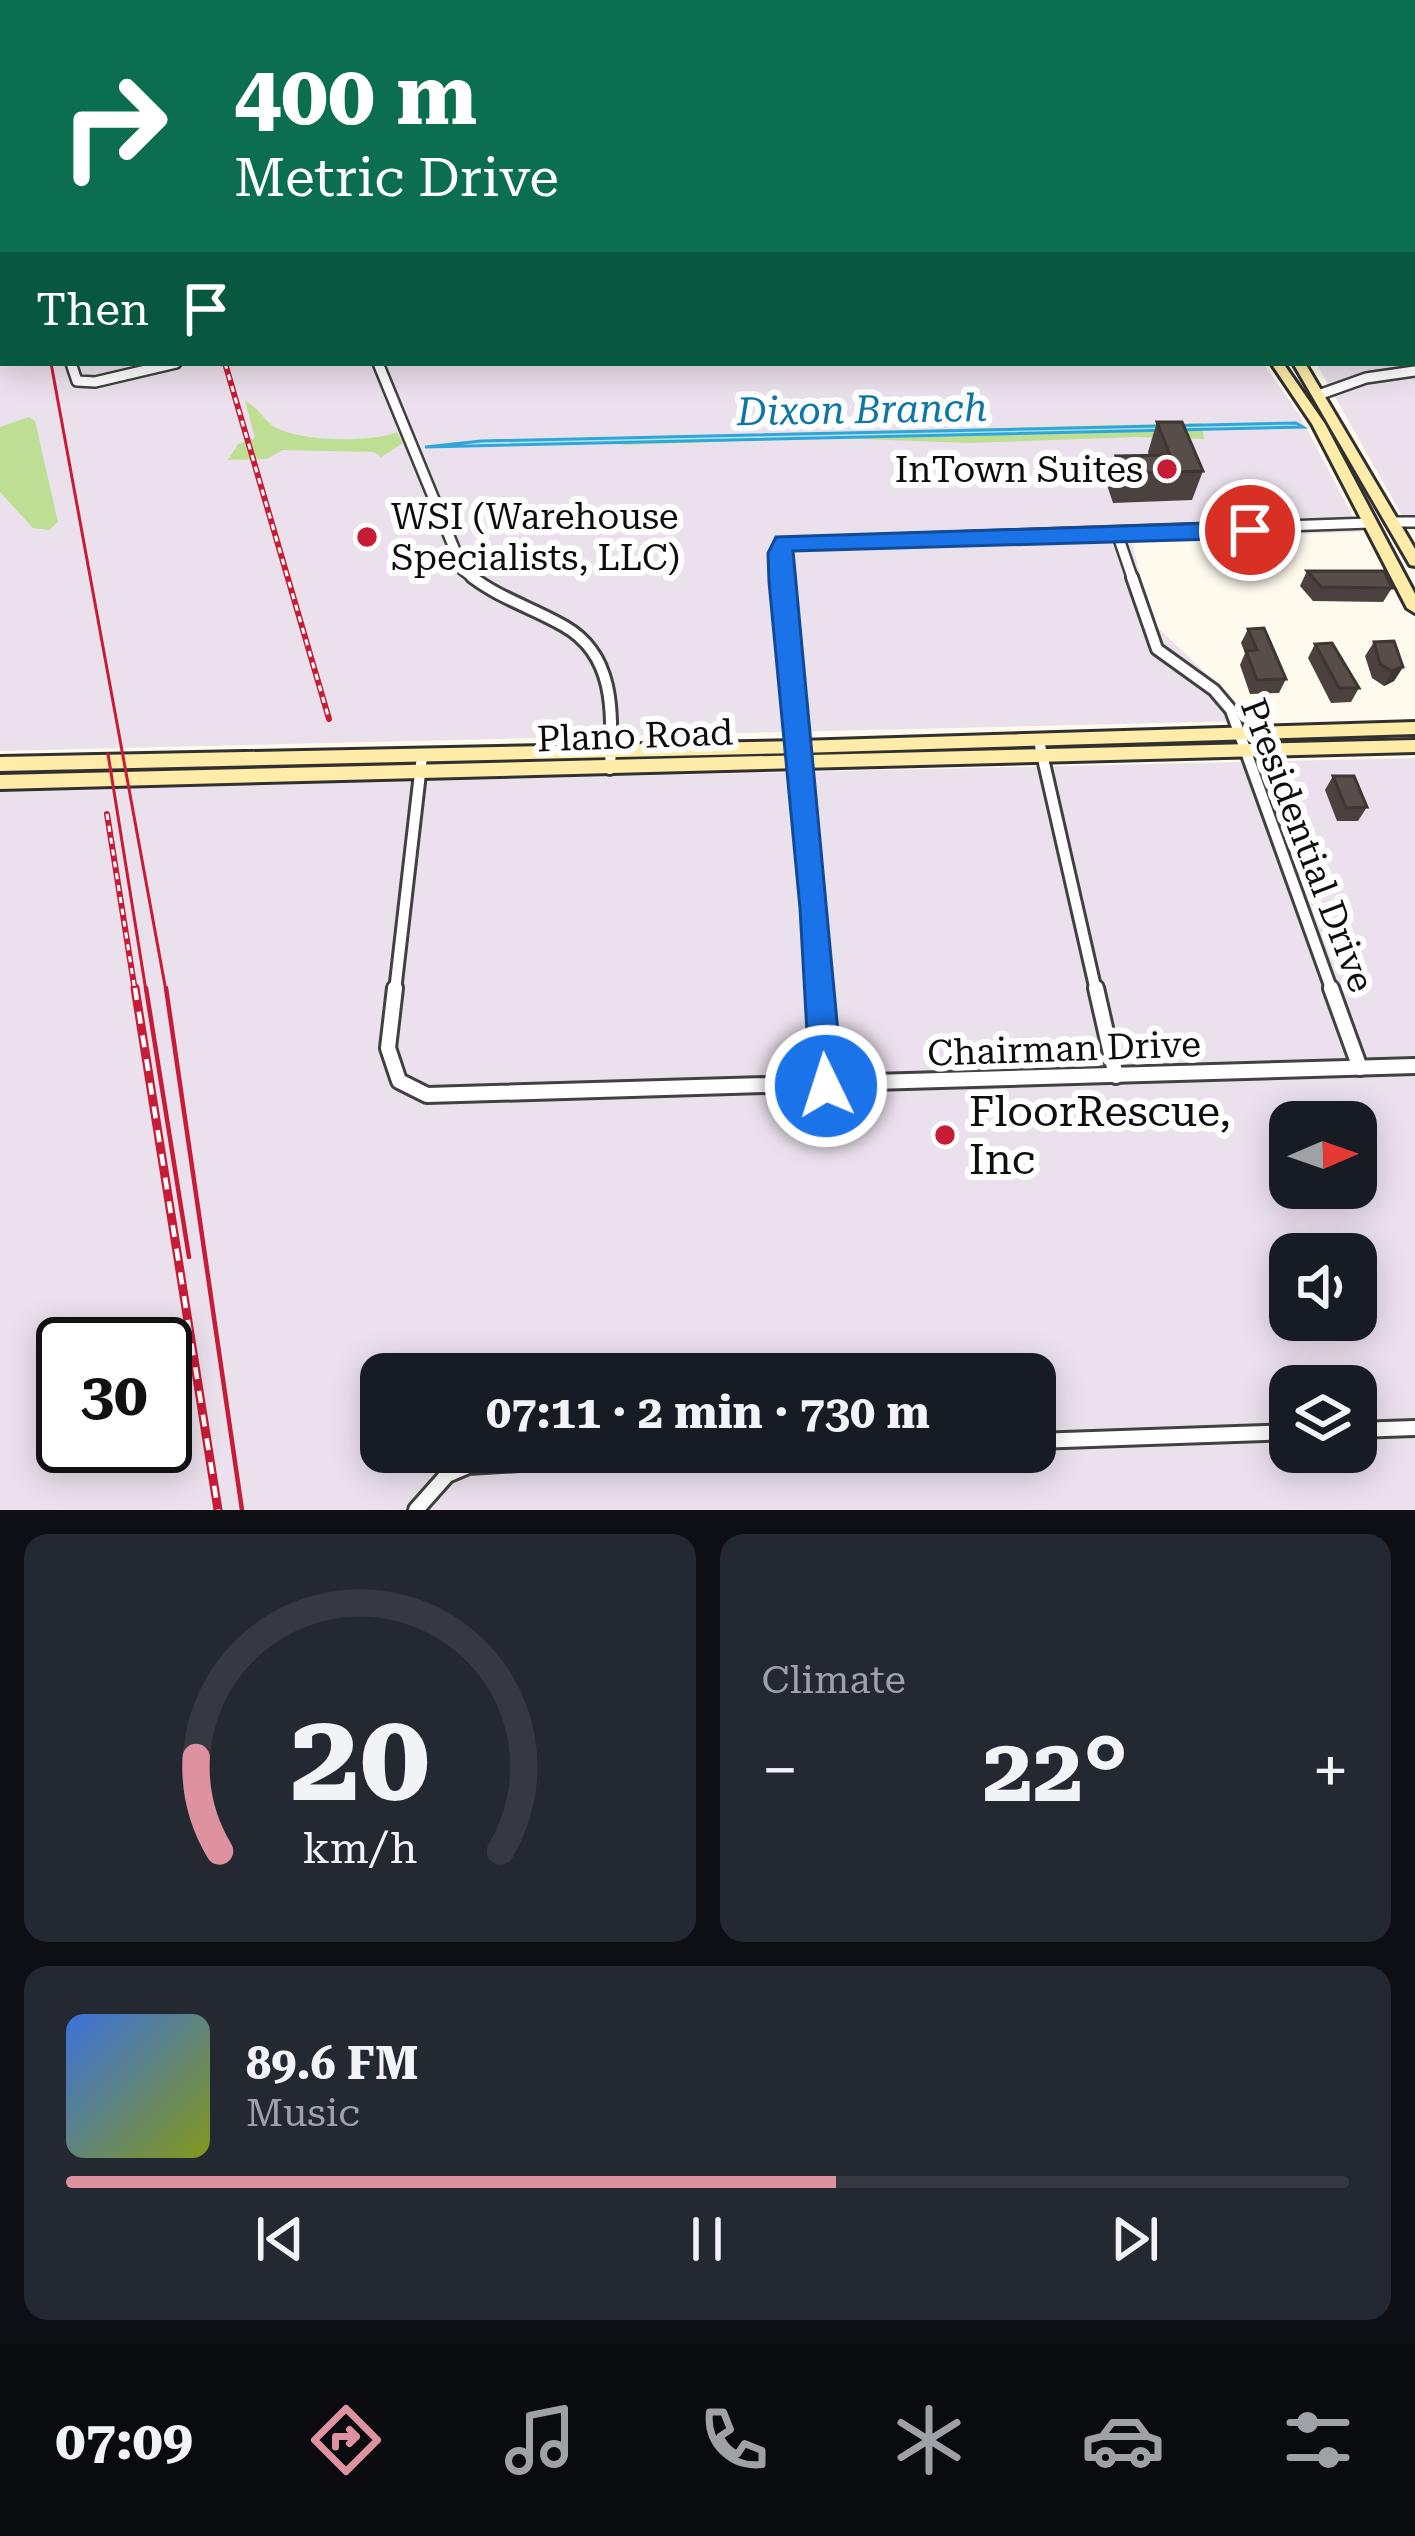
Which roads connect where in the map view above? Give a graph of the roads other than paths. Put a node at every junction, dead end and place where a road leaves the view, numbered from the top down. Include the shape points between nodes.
1 (72, 366) edge
2 (163, 366) edge
3 (379, 366) edge
4 (1279, 366) edge
5 (1301, 366) edge
6 (1415, 370) edge
7 (1321, 394) junction
8 (1301, 398) junction
9 (1415, 521) edge
10 (1393, 522) junction
11 (1370, 523) junction
12 (1117, 533) junction
13 (1415, 561) edge
14 (1415, 608) edge
15 (1415, 728) edge
16 (1240, 732) junction
17 (1415, 746) edge
18 (1042, 750) junction
19 (1248, 751) junction
20 (800, 755) junction
21 (611, 760) junction
22 (0, 764) edge
23 (420, 765) junction
24 (0, 782) edge
25 (1415, 1066) edge
26 (1360, 1068) junction
27 (1117, 1076) junction
28 (826, 1086) junction
29 (1415, 1428) edge
30 (1377, 1429) edge
31 (1269, 1433) edge
32 (1056, 1440) edge
33 (452, 1473) edge
34 (416, 1510) edge

1 - 2 street via 77,381 94,382
3 - 21 street via 464,570 498,597 567,626 600,658 609,684
4 - 8 main road
5 - 7 main road
6 - 7 street
7 - 8 main road
7 - 10 main road
8 - 11 main road
9 - 10 street
10 - 11 main road
10 - 13 main road
11 - 12 street
11 - 14 main road
12 - 16 street, Presidential Drive via 1157,649 1225,701
12 - 20 street via 784,543
15 - 16 main road, Plano Road
16 - 18 main road, Plano Road
16 - 19 street, Presidential Drive
17 - 19 main road, Plano Road
18 - 19 main road, Plano Road
18 - 20 main road, Plano Road
18 - 27 street
19 - 26 street, Presidential Drive
20 - 21 main road, Plano Road
20 - 28 street
21 - 23 main road, Plano Road
22 - 23 main road, Plano Road
23 - 24 main road, Plano Road
23 - 28 street, Chairman Drive via 388,1048 399,1081 427,1095
25 - 26 street, Chairman Drive
26 - 27 street, Chairman Drive
27 - 28 street, Chairman Drive
29 - 30 street
31 - 32 street
33 - 34 street

